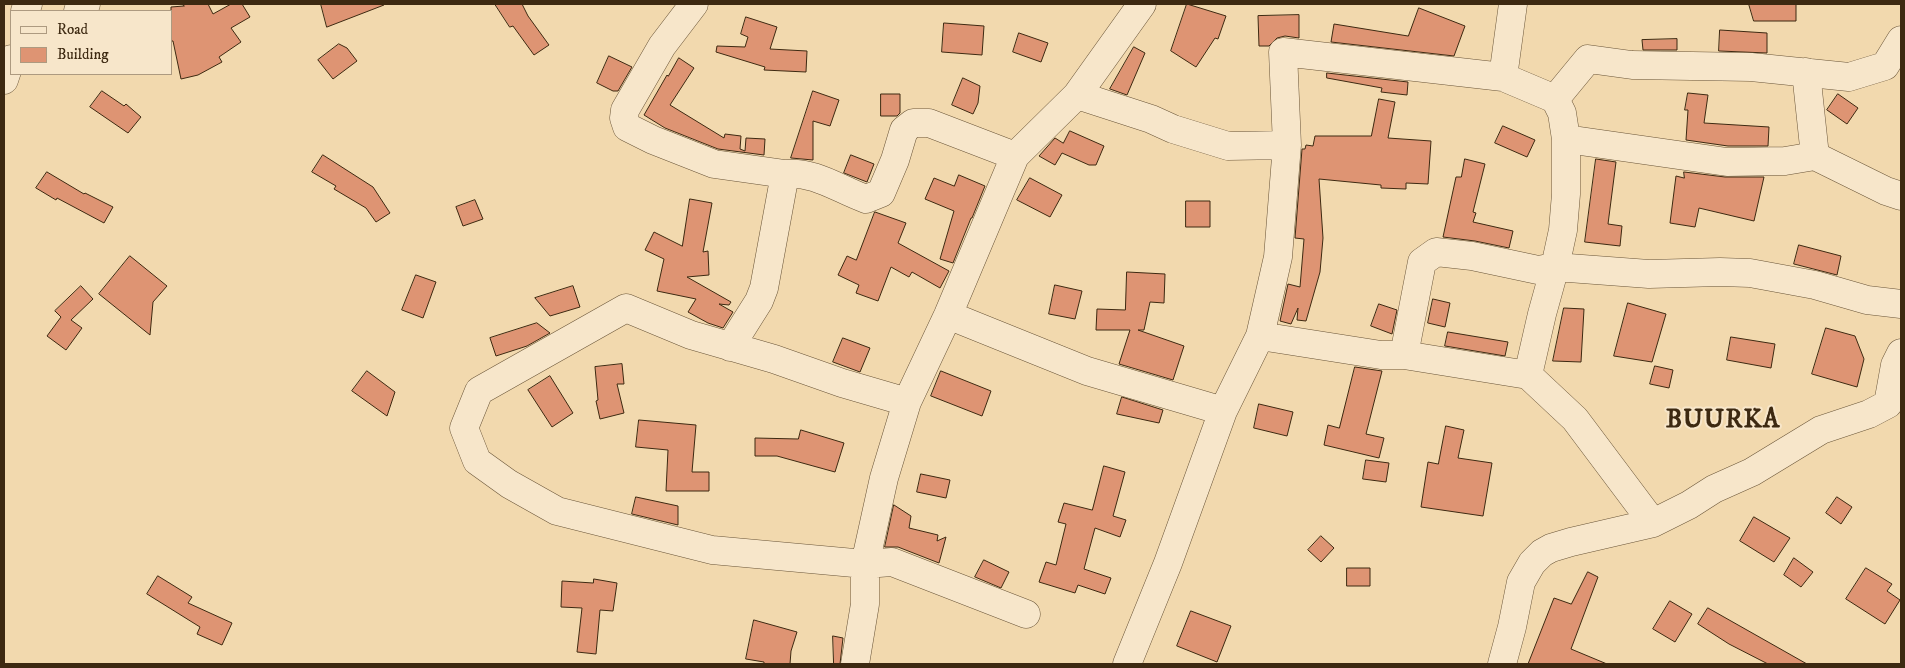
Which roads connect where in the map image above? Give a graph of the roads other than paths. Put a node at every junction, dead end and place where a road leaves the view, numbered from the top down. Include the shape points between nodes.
1 (694, 4) edge
2 (1142, 4) edge
3 (1513, 4) edge
4 (1901, 40) edge
5 (10, 62) edge
6 (1806, 72) junction
7 (1503, 77) junction
8 (4, 80) edge
9 (1077, 95) junction
10 (1555, 99) junction
11 (1566, 139) junction
12 (1286, 145) junction
13 (1015, 156) junction
14 (1815, 156) junction
15 (784, 174) junction
16 (1901, 196) edge
17 (1556, 267) junction
18 (1901, 304) edge
19 (948, 315) junction
20 (1260, 336) junction
21 (730, 347) junction
22 (1901, 353) edge
23 (1404, 354) junction
24 (1528, 375) junction
25 (907, 402) junction
26 (1223, 411) junction
27 (1654, 522) junction
28 (866, 564) junction
29 (1026, 614) dead end
30 (855, 664) edge
31 (1127, 664) edge
32 (1502, 664) edge

1 - 15 street via 662,46 624,110 627,128 714,164
2 - 9 street
3 - 7 street
4 - 6 street via 1885,66 1849,77
5 - 8 street
6 - 10 street via 1588,59
6 - 14 street
7 - 10 street
7 - 12 street via 1283,52
9 - 12 street via 1228,146
9 - 13 street
10 - 11 street via 1562,113
11 - 14 street via 1727,162 1785,161
11 - 17 street via 1566,194
12 - 20 street via 1278,257
13 - 15 street via 929,123 913,123 904,130 881,193 875,197 866,199 810,175
13 - 19 street
14 - 16 street via 1886,192
15 - 21 street via 764,288
17 - 18 street via 1649,274 1750,273 1815,285 1867,300
17 - 23 street via 1538,270 1436,252 1422,262
17 - 24 street
19 - 25 street
19 - 26 street via 1087,371
20 - 23 street via 1382,354
20 - 26 street
21 - 25 street
21 - 28 street via 626,308 479,392 464,428 477,461 509,484 557,511 712,550
22 - 27 street via 1895,365 1888,404 1821,430 1752,472
23 - 24 street
24 - 27 street via 1575,419
25 - 28 street via 884,478
26 - 31 street via 1168,563
27 - 32 street via 1571,542 1542,553 1521,582
28 - 29 street via 892,562
28 - 30 street via 866,604

